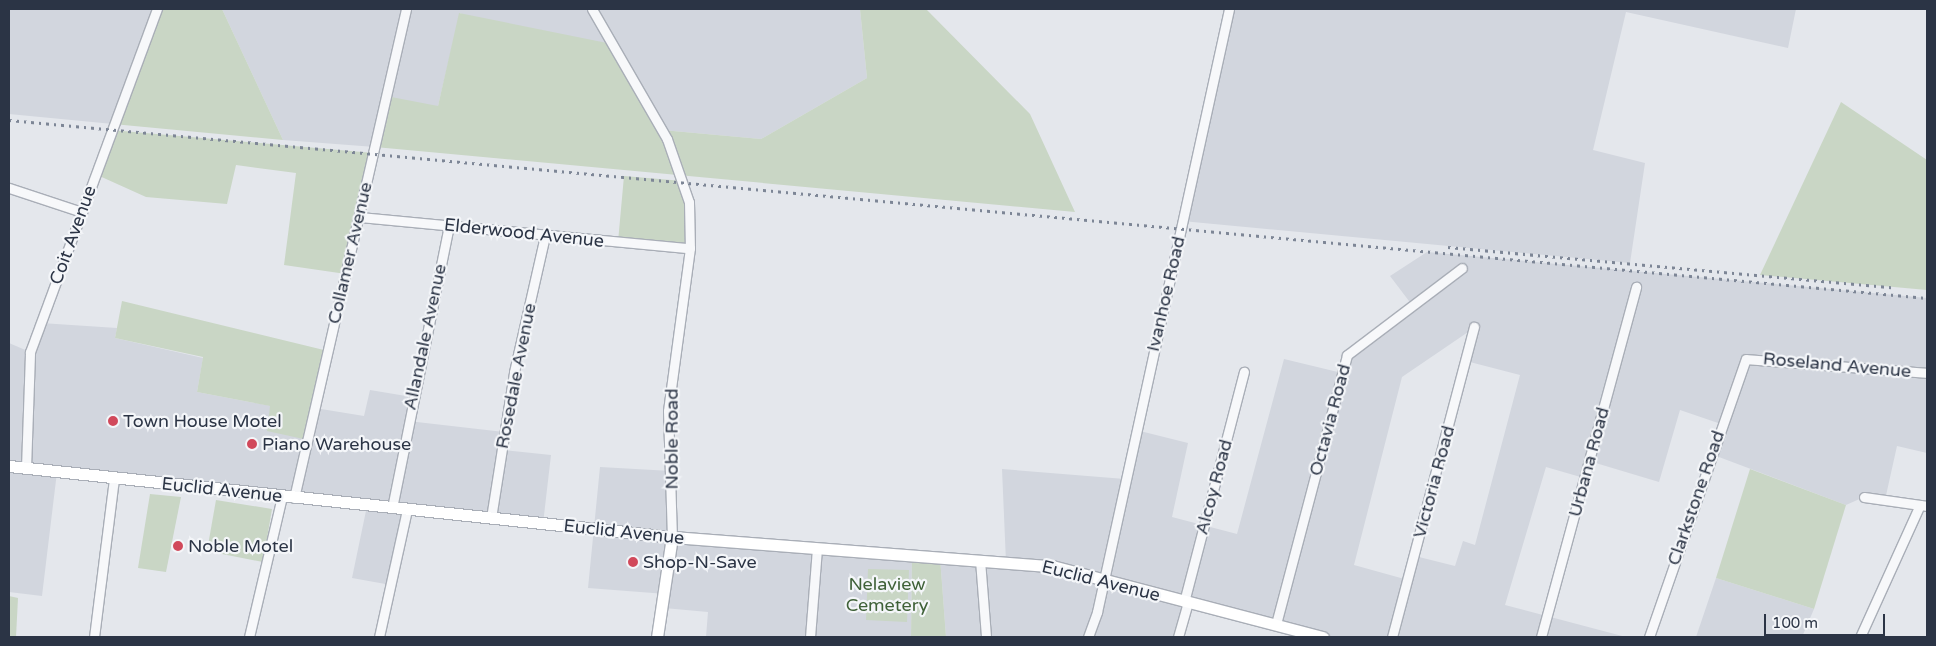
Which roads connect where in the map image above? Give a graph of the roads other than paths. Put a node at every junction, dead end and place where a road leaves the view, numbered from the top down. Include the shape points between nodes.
1 (157, 9) edge
2 (406, 9) edge
3 (592, 9) edge
4 (1228, 9) edge
5 (9, 188) edge
6 (82, 212) junction
7 (359, 217) junction
8 (449, 226) junction
9 (545, 236) junction
10 (690, 248) junction
11 (1462, 268) dead end
12 (1636, 287) dead end
13 (1474, 327) dead end
14 (1746, 359) joint
15 (1244, 372) dead end
16 (1927, 373) edge
17 (9, 466) edge
18 (26, 468) junction
19 (114, 479) junction
20 (282, 496) junction
21 (1864, 497) dead end
22 (294, 498) junction
23 (1923, 506) edge
24 (392, 508) junction
25 (407, 510) junction
26 (491, 518) junction
27 (672, 537) junction
28 (817, 548) junction
29 (980, 560) junction
30 (1103, 579) junction
31 (1186, 602) junction
32 (1276, 624) junction
33 (1302, 634) edge
34 (94, 637) edge
35 (249, 637) edge
36 (379, 637) edge
37 (657, 637) edge
38 (810, 637) edge
39 (986, 637) edge
40 (1088, 637) edge
41 (1178, 637) edge
42 (1323, 637) edge
43 (1392, 637) edge
44 (1541, 637) edge
45 (1649, 637) edge
46 (1860, 637) edge

1 - 6 street, Coit Avenue
2 - 7 street, Collamer Avenue
3 - 10 street, Noble Road via 667,139 683,181 690,214
4 - 30 street, Ivanhoe Road
5 - 6 street
6 - 18 street, Coit Avenue via 30,352
7 - 8 street, Elderwood Avenue
7 - 22 street, Collamer Avenue
8 - 9 street, Elderwood Avenue
8 - 24 street, Allandale Avenue
9 - 10 street, Elderwood Avenue
9 - 26 street, Rosedale Avenue via 514,372
10 - 27 street, Noble Road via 668,411
11 - 32 street, Octavia Road via 1347,355
12 - 44 street, Urbana Road
13 - 43 street, Victoria Road
14 - 16 street, Roseland Avenue
14 - 45 street, Clarkstone Road
15 - 31 street, Alcoy Road
17 - 18 main road, Euclid Avenue
18 - 19 main road, Euclid Avenue
19 - 20 main road, Euclid Avenue
19 - 34 street
20 - 22 main road, Euclid Avenue
20 - 35 street
21 - 23 street
22 - 24 main road, Euclid Avenue
23 - 46 street
24 - 25 main road, Euclid Avenue
25 - 26 main road, Euclid Avenue
25 - 36 street
26 - 27 main road, Euclid Avenue
27 - 28 main road, Euclid Avenue
27 - 37 main road, Noble Road
28 - 29 main road, Euclid Avenue
28 - 38 street
29 - 30 main road, Euclid Avenue via 1052,566
29 - 39 street
30 - 31 main road, Euclid Avenue
30 - 40 street, Ivanhoe Road
31 - 32 main road, Euclid Avenue
31 - 41 street, Alcoy Road
32 - 33 main road, Euclid Avenue
33 - 42 main road, Euclid Avenue

